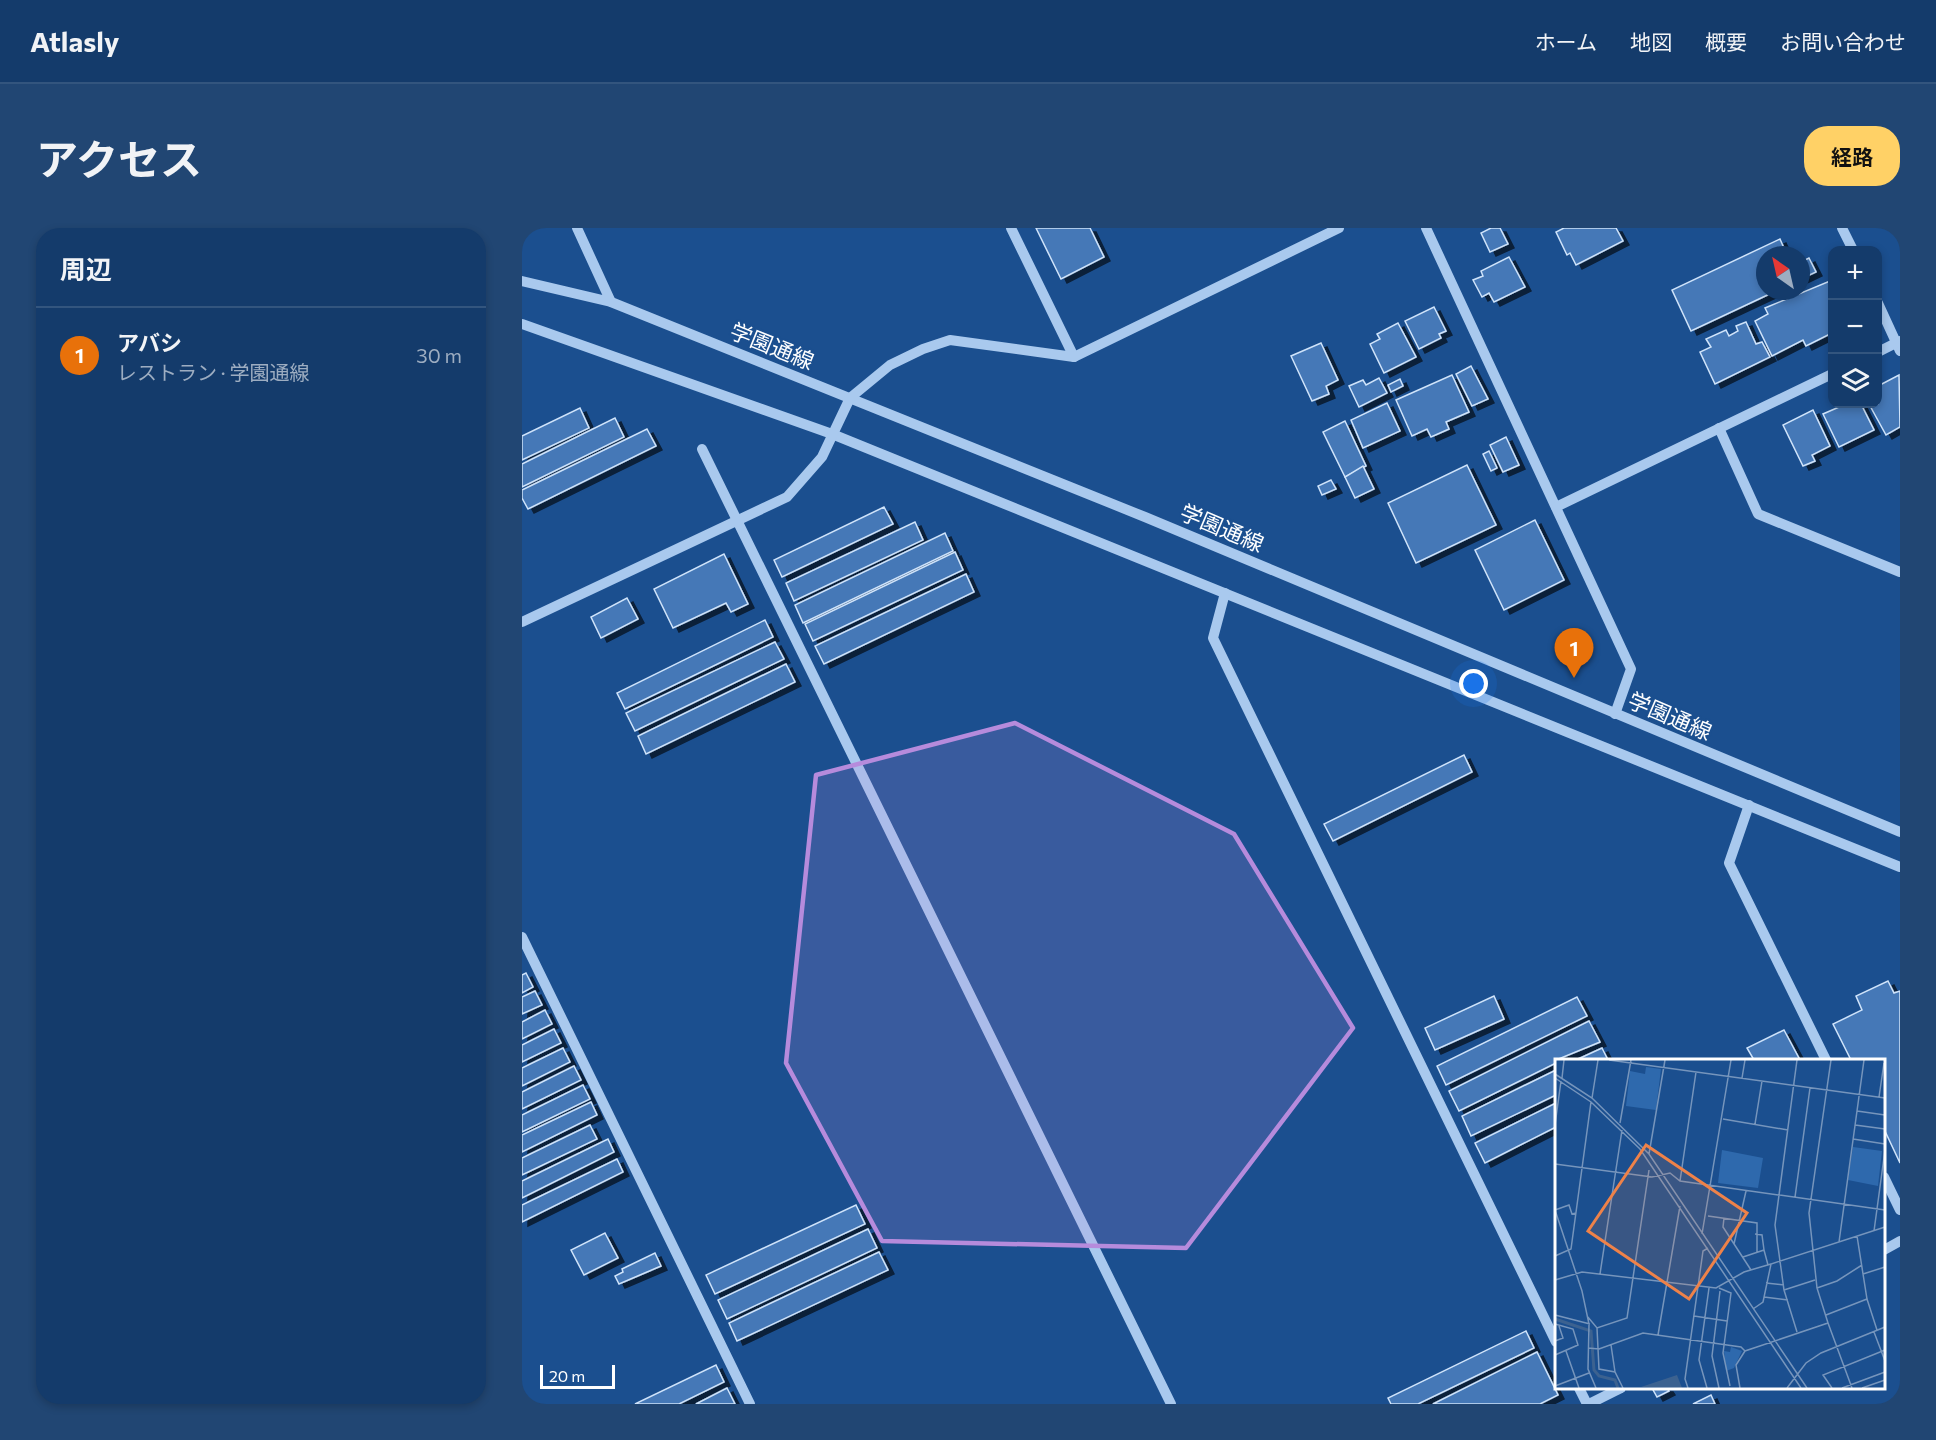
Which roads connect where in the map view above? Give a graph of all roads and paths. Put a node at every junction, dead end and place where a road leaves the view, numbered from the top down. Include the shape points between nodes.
1 (577, 228) edge
2 (1011, 228) edge
3 (1339, 228) edge
4 (1426, 228) edge
5 (1842, 228) edge
6 (1850, 246) edge
7 (522, 281) edge
8 (611, 302) junction
9 (1882, 311) edge
10 (522, 324) edge
11 (1899, 345) edge
12 (1882, 351) edge
13 (1074, 357) junction
14 (1828, 376) edge
15 (850, 398) junction
16 (1719, 428) junction
17 (832, 434) junction
18 (702, 449) dead end
19 (1556, 507) junction
20 (738, 522) junction
21 (1900, 572) edge
22 (1225, 593) junction
23 (522, 622) edge
24 (1615, 714) junction
25 (1749, 805) junction
26 (1900, 832) edge
27 (1900, 867) edge
28 (522, 937) edge
29 (1826, 1059) edge
30 (1885, 1178) edge
31 (1900, 1210) edge
32 (1900, 1241) edge
33 (1885, 1249) edge
34 (1555, 1338) edge
35 (1580, 1389) edge
36 (1619, 1389) edge
37 (750, 1404) edge
38 (1171, 1404) edge
39 (1588, 1404) edge

1 - 8 street
2 - 13 street
3 - 13 street
4 - 19 street
5 - 6 street
7 - 8 street, 学園通線
8 - 15 street, 学園通線
9 - 11 street
10 - 17 street
11 - 12 street
13 - 15 street via 950,340 890,365
14 - 16 street
15 - 17 street
15 - 24 street, 学園通線
16 - 19 street
16 - 21 street via 1758,514
17 - 20 street via 822,457 787,497
17 - 22 street
18 - 20 street
19 - 24 street via 1631,669
20 - 23 street
20 - 38 street
22 - 25 street
22 - 34 street via 1213,639
24 - 26 street, 学園通線
25 - 27 street
25 - 29 street via 1729,863
28 - 37 street
30 - 31 street
32 - 33 street
35 - 39 street
36 - 39 street

